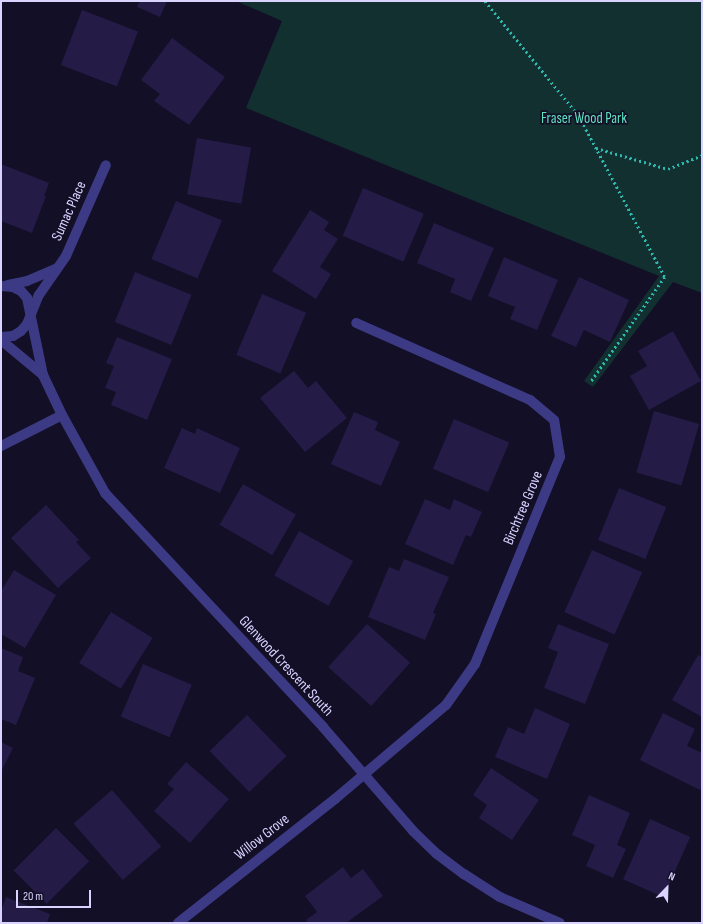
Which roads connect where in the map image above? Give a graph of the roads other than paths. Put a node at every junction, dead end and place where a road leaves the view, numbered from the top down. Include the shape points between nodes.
1 (106, 165) dead end
2 (56, 268) junction
3 (2, 285) edge
4 (30, 316) junction
5 (356, 323) dead end
6 (1, 337) edge
7 (1, 340) edge
8 (43, 375) junction
9 (62, 414) junction
10 (1, 446) edge
11 (363, 774) junction
12 (178, 923) edge
13 (560, 923) edge

1 - 2 street, Sumac Place via 66,256
2 - 3 street, Sumac Place via 27,281
2 - 4 street, Sumac Place via 39,294
3 - 4 street, Glenwood Crescent South via 13,287 24,295 30,307
4 - 6 street, Sumac Place via 21,331 14,336
4 - 8 street, Glenwood Crescent South
5 - 11 street, Birchtree Grove via 530,400 554,420 560,458 474,664 446,705
7 - 8 street, Glenwood Crescent South
8 - 9 street, Glenwood Crescent South
9 - 10 street
9 - 11 street, Glenwood Crescent South via 105,493 323,727
11 - 12 street, Willow Grove
11 - 13 street, Glenwood Crescent South via 413,831 437,854 500,897

